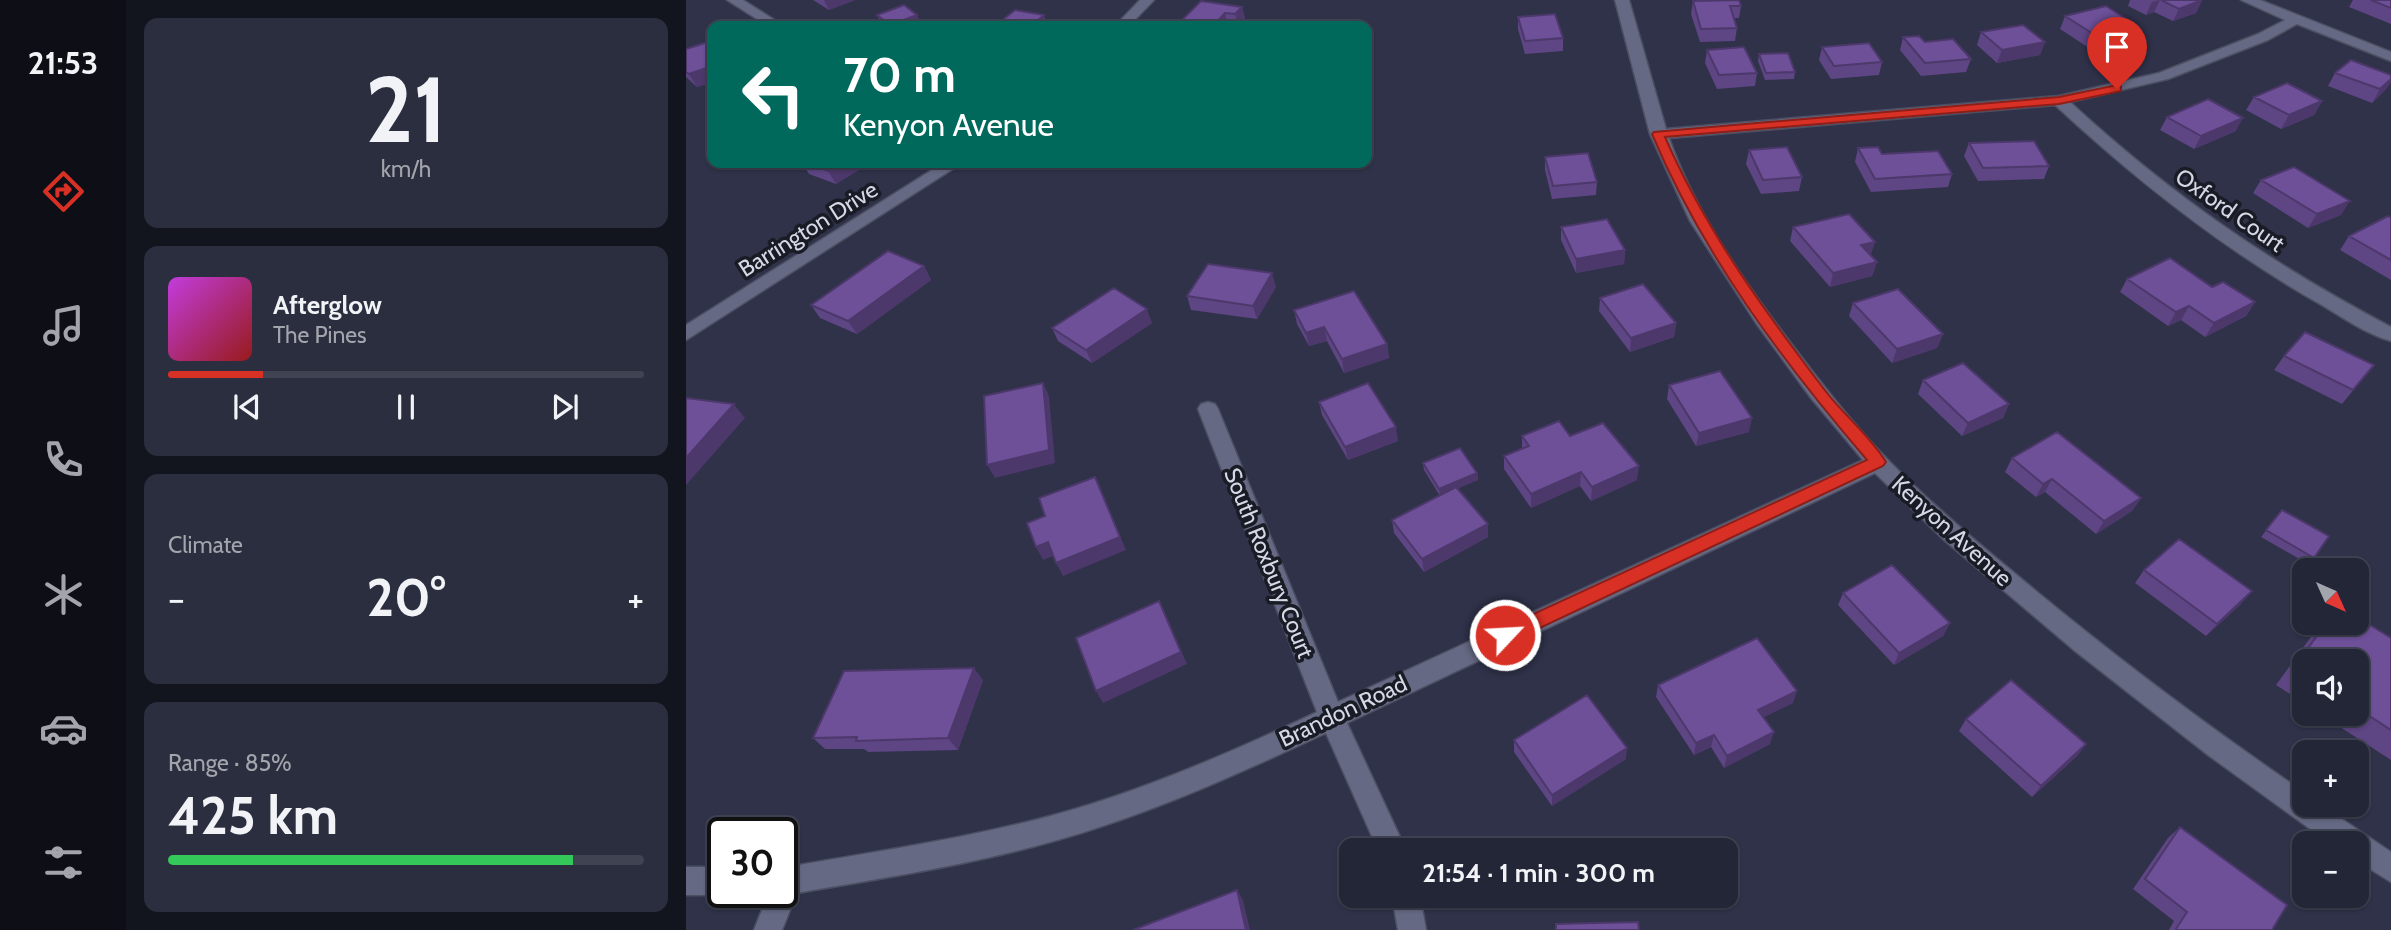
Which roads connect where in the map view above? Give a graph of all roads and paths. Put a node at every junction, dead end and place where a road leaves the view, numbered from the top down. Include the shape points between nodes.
1 (734, 0) edge
2 (1147, 0) edge
3 (1622, 0) edge
4 (2248, 0) edge
5 (2295, 20) junction
6 (769, 21) edge
7 (1127, 21) edge
8 (2391, 57) edge
9 (2059, 100) junction
10 (1658, 134) junction
11 (946, 168) edge
12 (686, 334) edge
13 (2391, 335) edge
14 (1208, 409) dead end
15 (1878, 462) junction
16 (1331, 716) junction
17 (2337, 831) edge
18 (1387, 838) edge
19 (2369, 853) edge
20 (2391, 868) edge
21 (798, 880) edge
22 (686, 881) edge
23 (707, 881) edge
24 (776, 908) edge
25 (1408, 908) edge
26 (768, 930) edge
27 (1412, 930) edge

1 - 6 street
2 - 7 street
3 - 10 street, Kenyon Avenue
4 - 5 street
5 - 8 street
5 - 9 street via 2163,76
9 - 10 street
9 - 13 street, Oxford Court via 2198,218 2284,276
10 - 15 street, Kenyon Avenue via 1681,188 1735,279 1824,399
11 - 12 street, Barrington Drive
14 - 16 street, South Roxbury Court
15 - 16 street, Brandon Road
15 - 17 street, Kenyon Avenue via 1945,527 2102,659
16 - 18 street, South Roxbury Court
16 - 21 street, Brandon Road via 1173,788 1054,828
19 - 20 street, Kenyon Avenue
22 - 23 street
24 - 26 street
25 - 27 street

